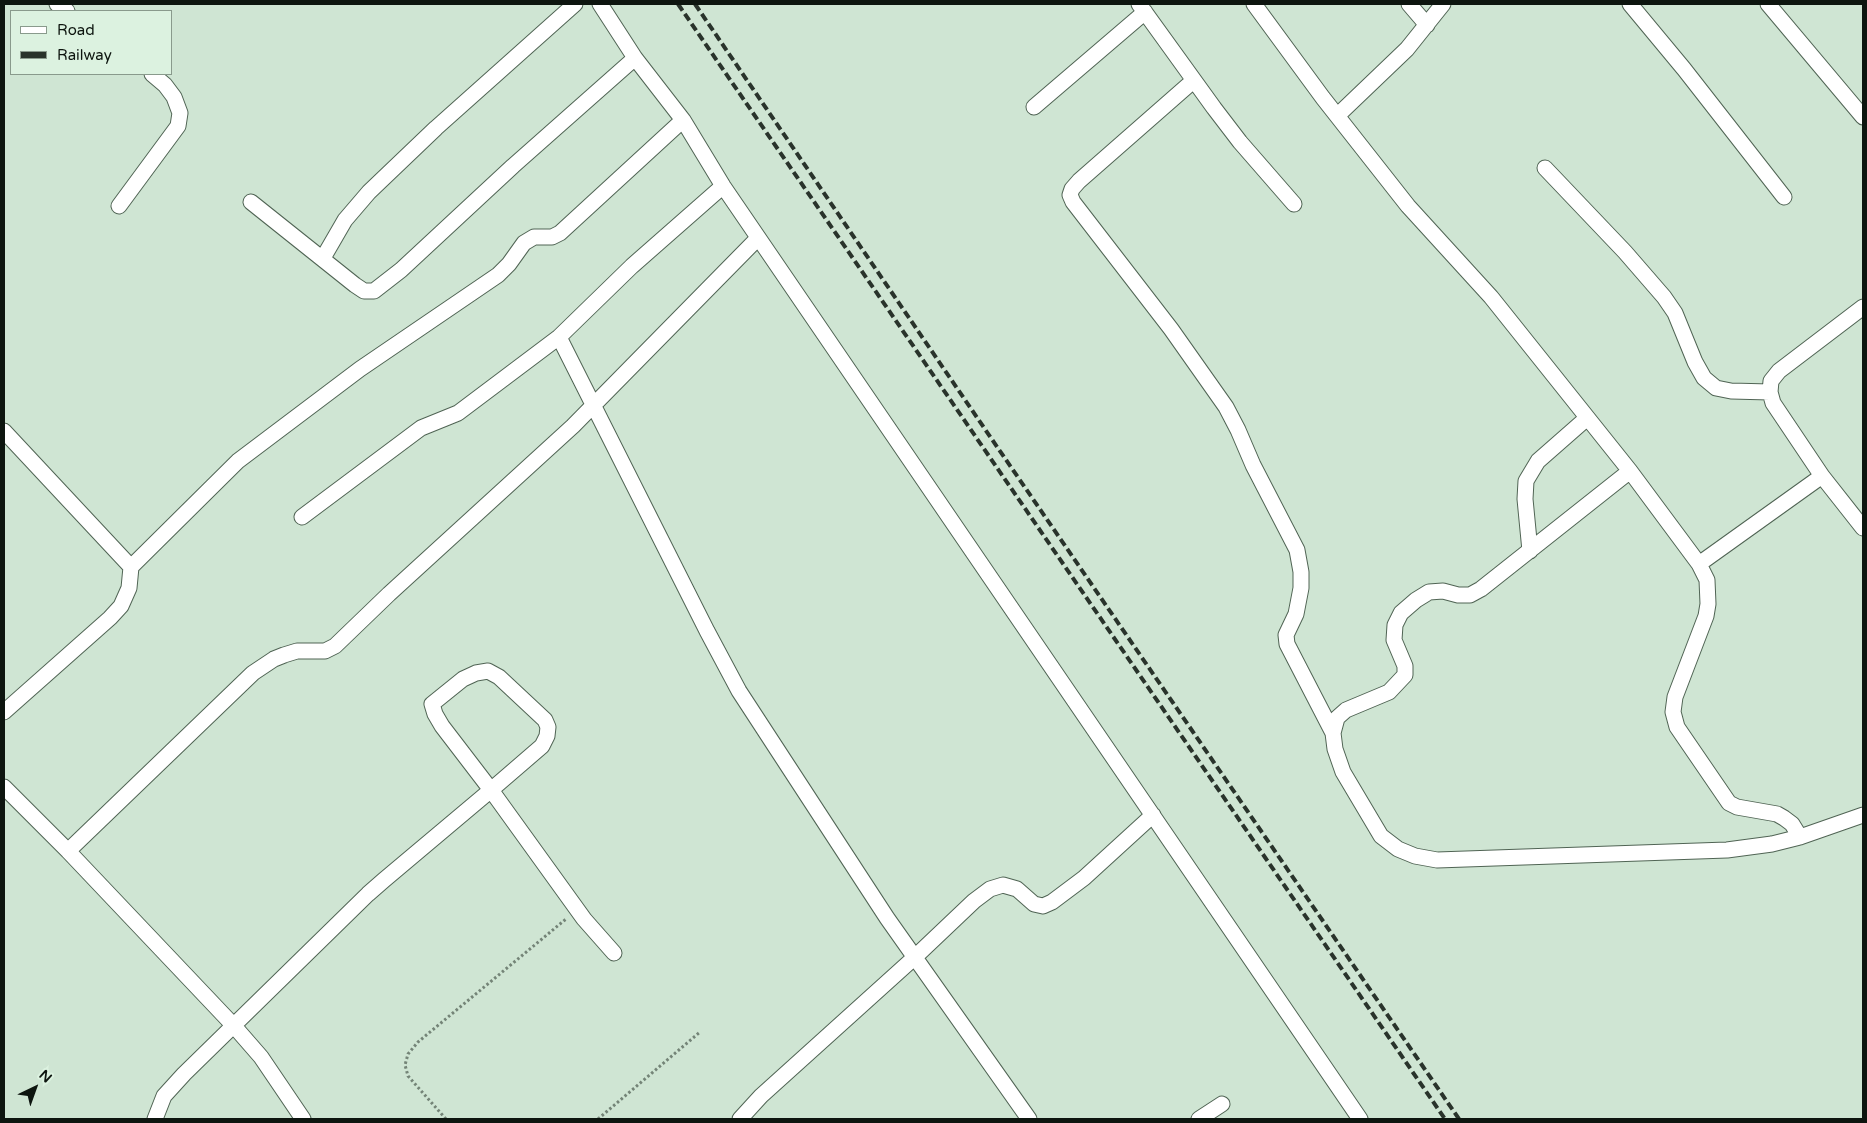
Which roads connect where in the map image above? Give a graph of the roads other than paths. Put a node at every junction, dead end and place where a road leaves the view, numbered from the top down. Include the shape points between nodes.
1 (575, 4) edge
2 (600, 4) edge
3 (1254, 4) edge
4 (1409, 4) edge
5 (1443, 4) edge
6 (1630, 4) edge
7 (1768, 4) edge
8 (1142, 8) edge
9 (1427, 25) junction
10 (636, 58) junction
11 (153, 75) edge
12 (1193, 81) junction
13 (1034, 107) dead end
14 (1338, 115) junction
15 (1863, 117) edge
16 (683, 120) junction
17 (1545, 168) dead end
18 (723, 186) junction
19 (1784, 197) dead end
20 (251, 202) dead end
21 (1294, 204) dead end
22 (119, 206) dead end
23 (758, 238) junction
24 (323, 258) junction
25 (1863, 307) edge
26 (559, 337) junction
27 (1770, 392) junction
28 (593, 405) junction
29 (1587, 418) junction
30 (4, 431) edge
31 (1630, 471) junction
32 (1822, 476) junction
33 (302, 517) dead end
34 (1863, 528) edge
35 (1530, 551) junction
36 (1699, 564) junction
37 (131, 568) junction
38 (4, 712) edge
39 (1333, 733) junction
40 (4, 787) edge
41 (491, 790) junction
42 (1153, 815) junction
43 (1863, 815) edge
44 (1800, 837) junction
45 (68, 851) junction
46 (614, 953) dead end
47 (915, 957) junction
48 (234, 1026) junction
49 (1222, 1104) dead end
50 (155, 1119) edge
51 (304, 1119) edge
52 (740, 1119) edge
53 (1029, 1119) edge
54 (1199, 1119) edge
55 (1360, 1119) edge

1 - 24 street via 369,192 345,220
2 - 10 street
3 - 14 street
4 - 9 street
5 - 9 street
6 - 19 street
7 - 15 street
8 - 12 street
8 - 13 street
9 - 14 street via 1407,49
10 - 16 street
10 - 24 street via 374,291 364,291
11 - 22 street via 174,97 180,113 178,126
12 - 21 street
12 - 39 street via 1079,181 1070,195 1226,407 1297,550 1301,588 1296,614 1286,635 1287,644
14 - 29 street via 1408,206 1491,297
16 - 18 street
16 - 37 street via 560,233 552,237 534,236 524,243 498,275 360,369 238,461
17 - 27 street via 1664,297 1675,313 1694,362 1704,378 1716,388
18 - 23 street
18 - 26 street via 632,266
20 - 24 street
23 - 28 street
23 - 42 street
25 - 27 street via 1779,371 1771,381
26 - 28 street
26 - 33 street via 458,413 421,428
27 - 32 street via 1773,403
28 - 45 street via 335,646 325,651 284,655 253,673
28 - 47 street via 739,691
29 - 31 street
29 - 35 street via 1538,461 1526,481
30 - 37 street
31 - 35 street
31 - 36 street
32 - 34 street
32 - 36 street
35 - 39 street via 1470,595 1429,592 1401,613 1395,625 1394,640 1405,666 1405,675 1389,692 1346,710 1337,718
36 - 44 street via 1707,580 1708,604 1675,697 1677,727 1729,803 1777,814 1792,824
37 - 38 street via 129,588 121,606
39 - 44 street via 1343,772 1370,820 1381,836 1398,850 1415,856 1464,860 1727,850
40 - 45 street
41 - 41 street via 542,746 548,727 545,720 512,689 488,671 463,679 432,704 442,726
41 - 46 street
41 - 48 street via 368,894
42 - 47 street via 1084,878 1052,902 1043,906 1034,904 1017,889 1003,886 990,889
42 - 55 street
43 - 44 street
45 - 48 street
47 - 52 street via 761,1096
47 - 53 street
48 - 50 street via 164,1096
48 - 51 street via 261,1057
49 - 54 street

